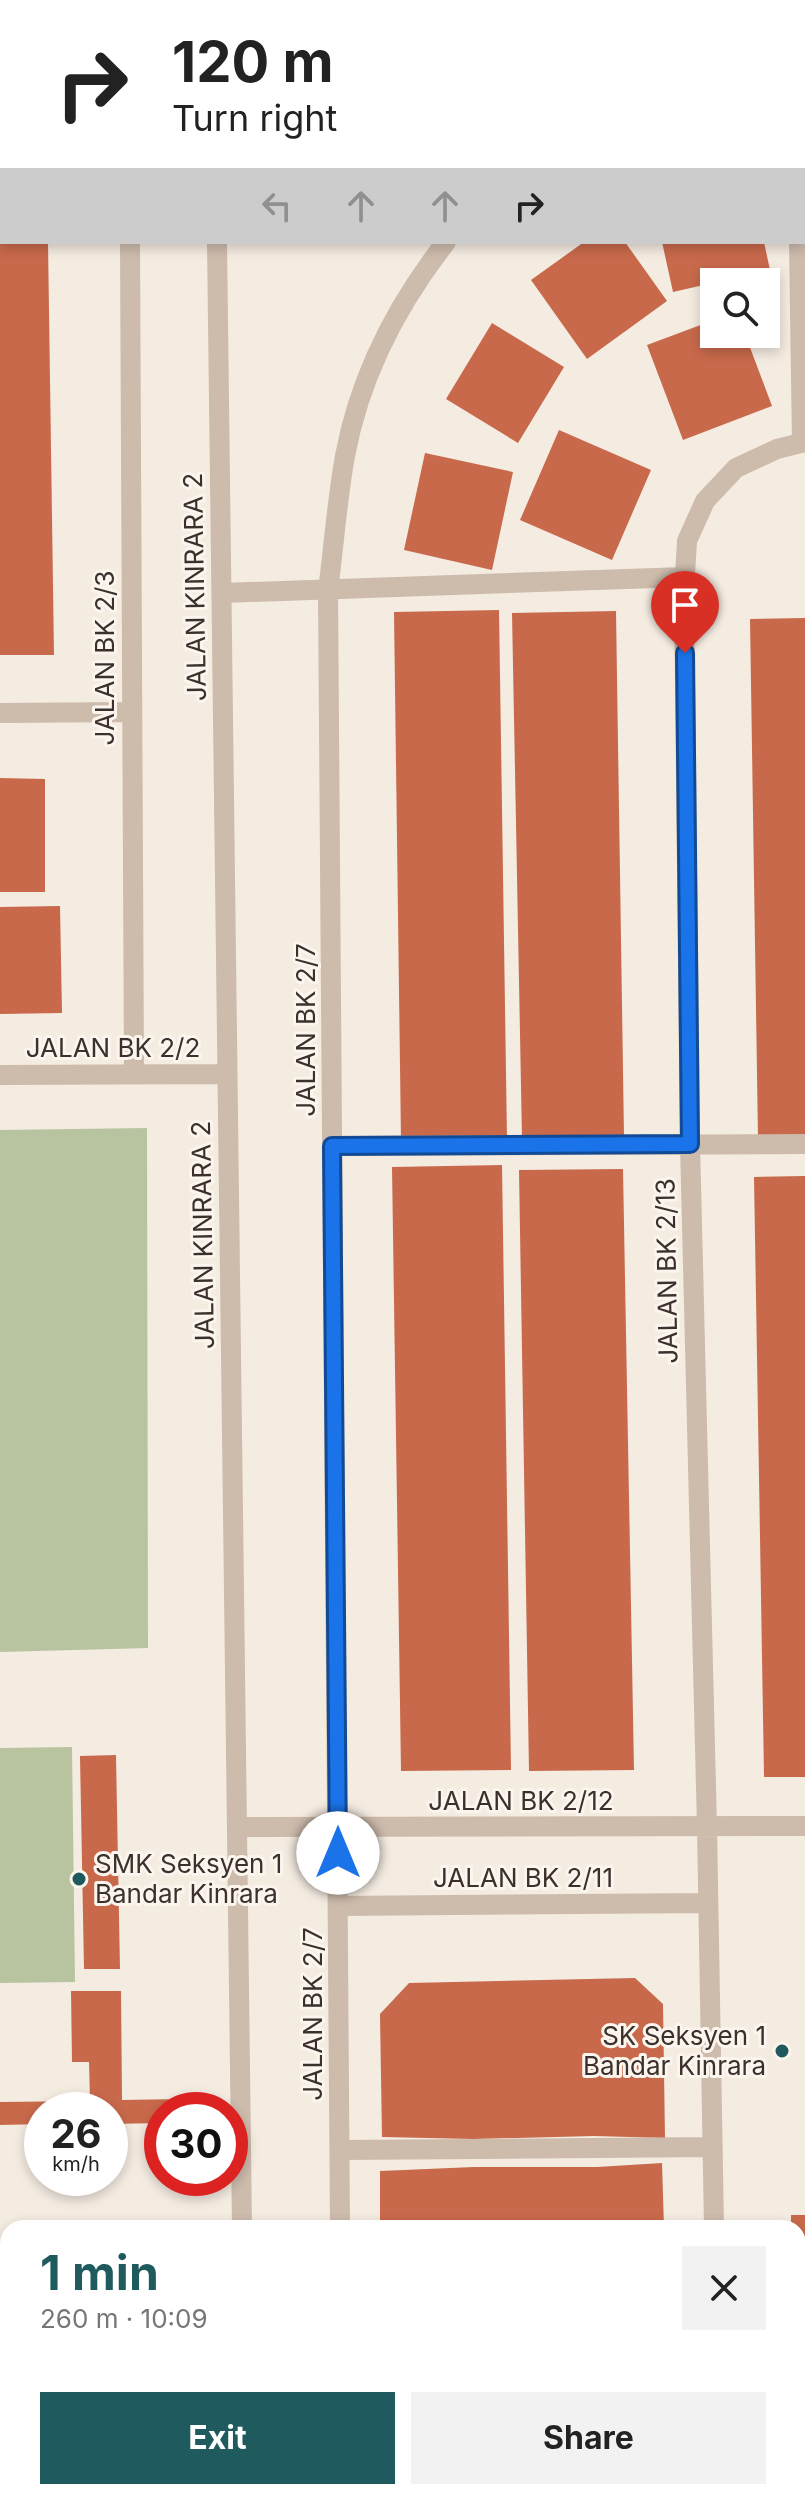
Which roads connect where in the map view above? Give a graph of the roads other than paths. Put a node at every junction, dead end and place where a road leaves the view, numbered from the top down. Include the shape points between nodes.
1 (130, 244) edge
2 (217, 244) edge
3 (444, 244) edge
4 (799, 244) edge
5 (804, 442) edge
6 (685, 577) junction
7 (328, 590) junction
8 (222, 593) junction
9 (132, 712) junction
10 (0, 713) edge
11 (134, 1074) junction
12 (227, 1074) junction
13 (0, 1075) edge
14 (690, 1144) junction
15 (805, 1144) edge
16 (332, 1146) junction
17 (805, 1826) edge
18 (237, 1827) junction
19 (337, 1827) junction
20 (707, 1827) junction
21 (708, 1903) junction
22 (338, 1906) junction
23 (713, 2147) junction
24 (340, 2150) junction
25 (242, 2220) edge
26 (340, 2220) edge
27 (714, 2220) edge

1 - 9 street, JALAN BK 2/3
2 - 8 street, JALAN KINRARA 2
3 - 7 street, JALAN BK 2/7 via 386,331 361,395 345,455
4 - 5 street
5 - 6 street, JALAN BK 2/13 via 736,468 705,501 687,541
6 - 7 street
6 - 14 street, JALAN BK 2/13
7 - 8 street
7 - 16 street, JALAN BK 2/7
8 - 12 street, JALAN KINRARA 2
9 - 10 street
9 - 11 street, JALAN BK 2/3
11 - 12 street, JALAN BK 2/2
11 - 13 street, JALAN BK 2/2
12 - 18 street, JALAN KINRARA 2
14 - 15 street
14 - 16 street
14 - 20 street, JALAN BK 2/13
16 - 19 street, JALAN BK 2/7
17 - 20 street, JALAN BK 2/12
18 - 19 street, JALAN BK 2/12
18 - 25 street, JALAN KINRARA 2
19 - 20 street, JALAN BK 2/12
19 - 22 street, JALAN BK 2/7
20 - 21 street
21 - 22 street, JALAN BK 2/11
21 - 23 street
22 - 24 street, JALAN BK 2/7
23 - 24 street
23 - 27 street
24 - 26 street, JALAN BK 2/7

